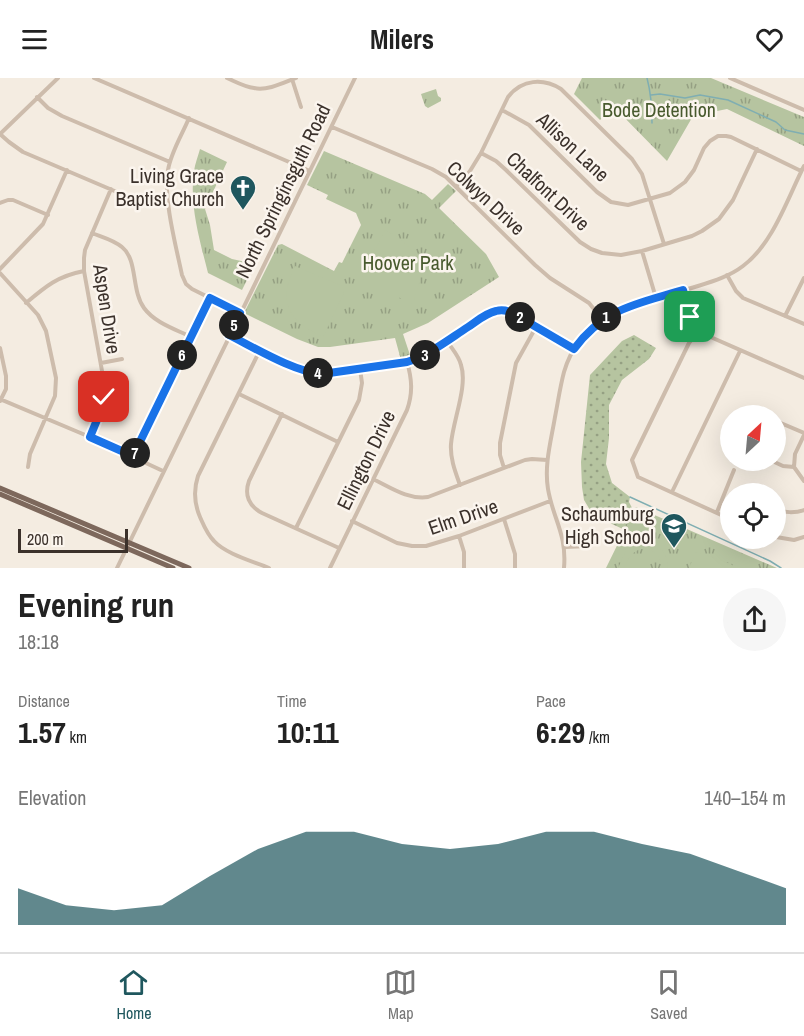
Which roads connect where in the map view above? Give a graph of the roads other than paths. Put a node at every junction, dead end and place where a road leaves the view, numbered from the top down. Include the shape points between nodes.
1 (58, 78) edge
2 (94, 78) edge
3 (227, 78) edge
4 (355, 78) edge
5 (730, 78) edge
6 (294, 79) edge
7 (104, 80) edge
8 (37, 97) junction
9 (301, 107) dead end
10 (502, 110) junction
11 (804, 110) edge
12 (189, 118) junction
13 (332, 128) junction
14 (0, 134) edge
15 (757, 149) junction
16 (482, 153) junction
17 (170, 162) junction
18 (804, 166) edge
19 (67, 170) junction
20 (310, 171) junction
21 (801, 171) junction
22 (456, 187) junction
23 (111, 189) junction
24 (651, 199) junction
25 (0, 203) edge
26 (168, 204) junction
27 (48, 214) junction
28 (92, 233) junction
29 (664, 244) junction
30 (642, 251) junction
31 (0, 271) edge
32 (84, 271) junction
33 (727, 275) junction
34 (804, 278) edge
35 (683, 290) junction
36 (210, 298) junction
37 (656, 298) junction
38 (26, 303) junction
39 (240, 313) junction
40 (785, 316) junction
41 (602, 319) junction
42 (804, 324) edge
43 (536, 327) junction
44 (700, 330) junction
45 (229, 335) junction
46 (191, 337) junction
47 (447, 341) junction
48 (0, 348) edge
49 (574, 349) junction
50 (260, 350) junction
51 (740, 351) junction
52 (122, 359) dead end
53 (407, 362) junction
54 (101, 363) junction
55 (360, 369) junction
56 (804, 378) edge
57 (239, 394) junction
58 (0, 400) edge
59 (282, 414) junction
60 (45, 418) junction
61 (786, 426) edge
62 (804, 434) edge
63 (90, 437) junction
64 (338, 441) junction
65 (133, 456) junction
66 (547, 460) junction
67 (786, 466) edge
68 (28, 467) dead end
69 (794, 467) junction
70 (504, 468) junction
71 (163, 471) junction
72 (735, 471) edge
73 (374, 479) junction
74 (804, 481) edge
75 (460, 484) junction
76 (0, 488) edge
77 (672, 492) junction
78 (0, 494) edge
79 (550, 501) junction
80 (804, 510) edge
81 (786, 511) edge
82 (717, 512) junction
83 (720, 514) edge
84 (504, 519) junction
85 (352, 521) junction
86 (296, 528) junction
87 (459, 536) junction
88 (804, 537) edge
89 (786, 539) edge
90 (128, 546) junction
91 (589, 546) dead end
92 (565, 547) junction
93 (339, 548) junction
94 (117, 568) edge
95 (173, 568) edge
96 (189, 568) edge
97 (268, 568) edge
98 (330, 568) edge
99 (464, 568) edge
100 (515, 568) edge
101 (564, 568) edge

1 - 8 street
2 - 7 street
3 - 6 street via 259,89
4 - 13 street, North Springinsguth Road
5 - 11 street
6 - 9 street
7 - 12 street
8 - 14 street
8 - 17 street via 58,114
10 - 16 street
10 - 24 street, Allison Lane via 529,125 611,202 628,205
10 - 24 street via 517,87 527,82 551,83 632,159
12 - 17 street
12 - 20 street
13 - 20 street, North Springinsguth Road
13 - 22 street, Colwyn Drive via 432,169
14 - 19 street via 16,148
15 - 21 street, Allison Lane
15 - 24 street, Allison Lane via 728,136 713,138 686,182
15 - 29 street, Chalfont Drive via 733,200 718,219 702,231
16 - 22 street
16 - 30 street, Chalfont Drive via 506,170 585,246 612,255
17 - 26 street
18 - 21 street
19 - 23 street
19 - 27 street
20 - 39 street, North Springinsguth Road
21 - 33 street via 758,253
22 - 41 street, Colwyn Drive via 535,266 589,303
23 - 26 street via 147,204
23 - 28 street, Aspen Drive
24 - 29 street
25 - 27 street via 13,200
26 - 36 street via 183,279
27 - 31 street via 39,230
28 - 32 street, Aspen Drive via 84,254
28 - 46 street via 126,251 137,295 147,311
29 - 30 street, Chalfont Drive
30 - 37 street
31 - 38 street
32 - 38 street via 56,279
32 - 54 street, Aspen Drive
33 - 35 street
33 - 40 street via 743,298
34 - 40 street
35 - 37 street
35 - 44 street via 690,317
36 - 39 street
36 - 46 street
37 - 41 street
38 - 60 street via 46,331 56,378
39 - 45 street, North Springinsguth Road
40 - 42 street
41 - 49 street
43 - 47 street via 509,311 499,310
43 - 49 street
43 - 70 street via 516,363 500,443
44 - 51 street
44 - 77 street via 689,343 632,460 639,477
45 - 50 street
45 - 71 street, North Springinsguth Road
46 - 65 street
47 - 53 street
47 - 75 street via 463,373 451,443 452,462
48 - 58 street via 6,389
49 - 66 street via 564,371
50 - 55 street via 309,372
50 - 57 street
51 - 56 street
51 - 77 street
52 - 54 street
53 - 55 street
53 - 73 street, Ellington Drive via 412,382 410,403
54 - 63 street, Aspen Drive via 104,397
55 - 64 street via 360,394
57 - 59 street
57 - 97 street via 198,476 194,490 196,508 214,541
58 - 60 street
59 - 64 street
59 - 86 street via 247,491 252,506
60 - 63 street
60 - 68 street
61 - 62 street
62 - 69 street
63 - 65 street
64 - 86 street
65 - 71 street
66 - 70 street via 532,459
66 - 79 street
67 - 69 street
69 - 74 street
70 - 75 street
71 - 90 street, North Springinsguth Road
72 - 82 street
73 - 75 street via 416,497 428,497
73 - 85 street, Ellington Drive
76 - 90 main road
77 - 82 street
78 - 90 main road
79 - 84 street, Elm Drive
79 - 92 street
80 - 81 street
82 - 83 street
84 - 87 street, Elm Drive
84 - 100 street
85 - 87 street, Elm Drive via 411,546 432,545
85 - 93 street, Ellington Drive
86 - 93 street
87 - 99 street
88 - 89 street
90 - 94 street, North Springinsguth Road
90 - 95 main road
90 - 96 main road
91 - 92 street
92 - 101 street
93 - 98 street, Ellington Drive

